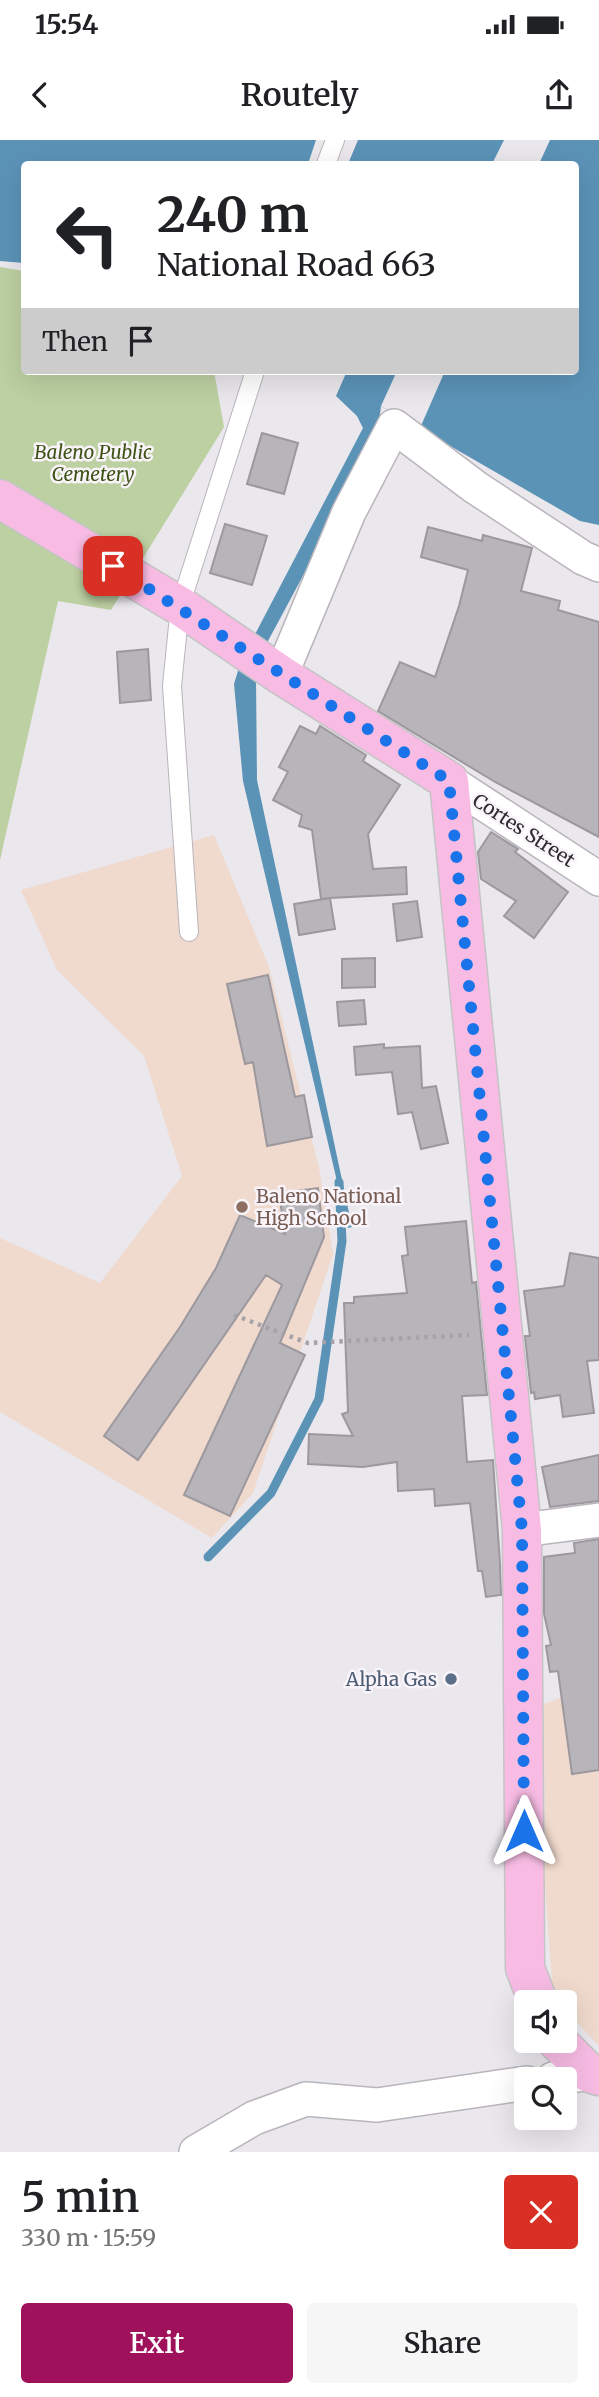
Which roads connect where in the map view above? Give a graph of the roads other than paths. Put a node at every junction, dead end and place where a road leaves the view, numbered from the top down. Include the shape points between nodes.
1 (335, 140) edge
2 (327, 161) edge
3 (254, 375) edge
4 (0, 499) edge
5 (599, 565) edge
6 (180, 606) junction
7 (275, 671) junction
8 (449, 781) junction
9 (599, 880) edge
10 (190, 932) dead end
11 (599, 1520) edge
12 (522, 1530) junction
13 (533, 1990) edge
14 (565, 2053) edge
15 (580, 2076) edge
16 (514, 2085) edge
17 (196, 2152) edge

1 - 2 lane
3 - 6 lane
4 - 6 main road
5 - 7 street via 475,487 394,426
6 - 7 main road
6 - 10 lane via 172,686
7 - 8 main road
8 - 9 street, Cortes Street
8 - 12 main road
11 - 12 street
12 - 13 main road via 525,1968
14 - 15 main road
16 - 17 street via 377,2105 306,2099 254,2118

